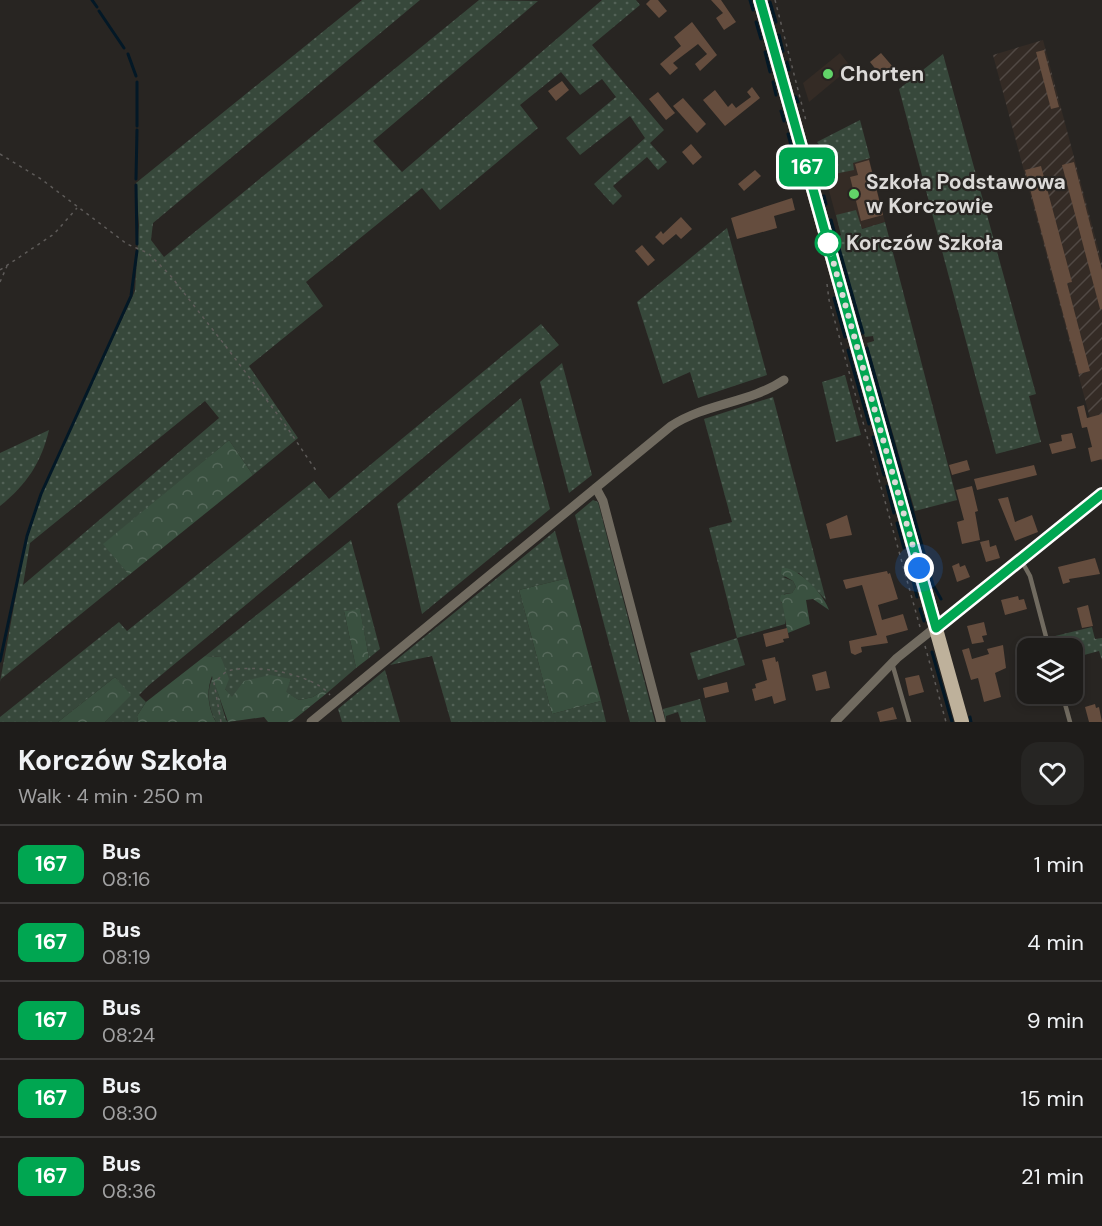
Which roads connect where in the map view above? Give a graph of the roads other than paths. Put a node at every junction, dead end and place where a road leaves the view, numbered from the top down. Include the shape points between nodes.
1 (760, 0) edge
2 (784, 380) dead end
3 (596, 488) junction
4 (1102, 494) edge
5 (1021, 560) junction
6 (936, 628) junction
7 (1046, 638) edge
8 (892, 663) junction
9 (1065, 704) edge
10 (310, 722) edge
11 (661, 722) edge
12 (835, 722) edge
13 (909, 722) edge
14 (962, 722) edge
15 (1070, 722) edge

1 - 6 main road
2 - 3 street via 764,392 686,417 657,436
3 - 10 street
3 - 11 street via 603,501
4 - 5 street
5 - 6 street
5 - 7 lane via 1030,576
6 - 8 street
6 - 14 main road
8 - 12 street
8 - 13 lane
9 - 15 lane

